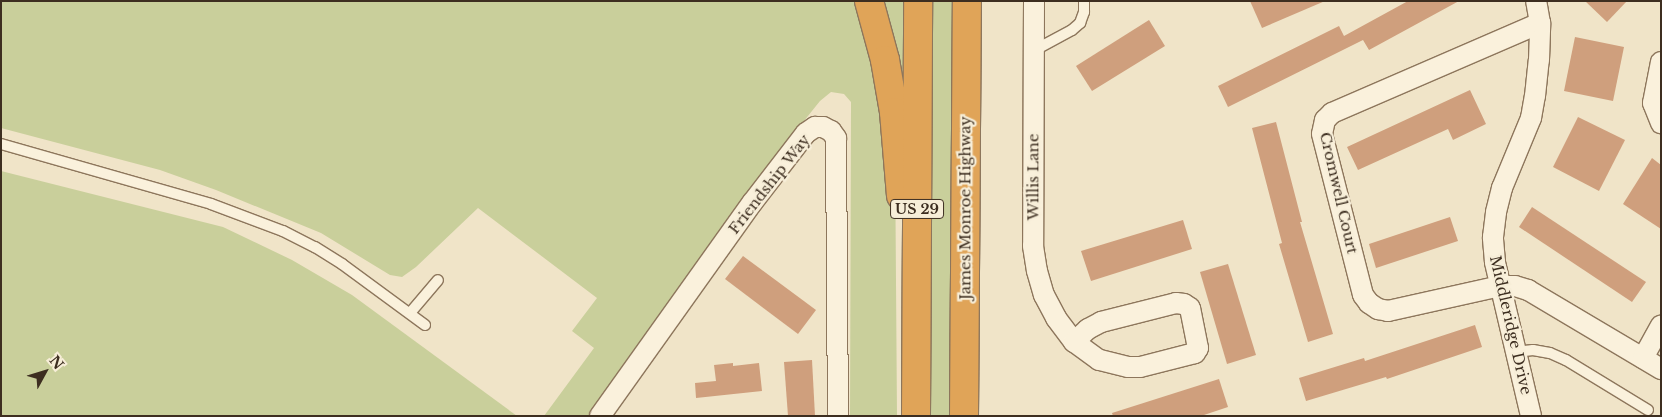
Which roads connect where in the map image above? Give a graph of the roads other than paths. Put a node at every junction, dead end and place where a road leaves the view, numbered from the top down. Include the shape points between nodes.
1 (869, 1) edge
2 (918, 1) edge
3 (967, 1) edge
4 (1034, 1) edge
5 (1084, 1) edge
6 (1536, 1) edge
7 (1540, 24) junction
8 (1033, 50) junction
9 (1661, 62) edge
10 (1661, 123) edge
11 (1, 144) edge
12 (438, 280) dead end
13 (1500, 286) junction
14 (410, 313) junction
15 (425, 325) dead end
16 (1661, 326) edge
17 (1074, 342) junction
18 (1516, 352) junction
19 (1643, 358) junction
20 (1661, 369) edge
21 (916, 378) junction
22 (1648, 410) dead end
23 (600, 416) edge
24 (838, 416) edge
25 (916, 416) edge
26 (964, 416) edge
27 (1532, 416) edge

1 - 21 highway via 894,112
2 - 21 highway, US 29
3 - 26 highway, James Monroe Highway / US 29
4 - 8 street, Willis Lane
5 - 8 lane via 1080,22 1072,30
6 - 7 street, Middleridge Drive
7 - 13 street, Middleridge Drive via 1540,60 1531,118 1502,188 1496,212 1493,237
7 - 13 street, Cromwell Court via 1332,113 1323,125 1322,134 1363,294 1369,303 1378,309 1388,310
8 - 17 street, Willis Lane via 1033,246 1044,295
9 - 10 street via 1653,103
11 - 14 lane via 248,216 315,247
12 - 14 lane
13 - 18 street, Middleridge Drive
13 - 19 street via 1528,290
14 - 15 lane
16 - 19 street
17 - 17 street, Willis Lane via 1099,360 1128,367 1177,359 1195,353 1198,348 1190,308 1176,303 1101,322
18 - 22 lane via 1533,350 1566,360
18 - 27 street, Middleridge Drive
19 - 20 street
21 - 25 highway, US 29
23 - 24 street, Friendship Way via 764,188 806,133 815,127 832,131 836,138

